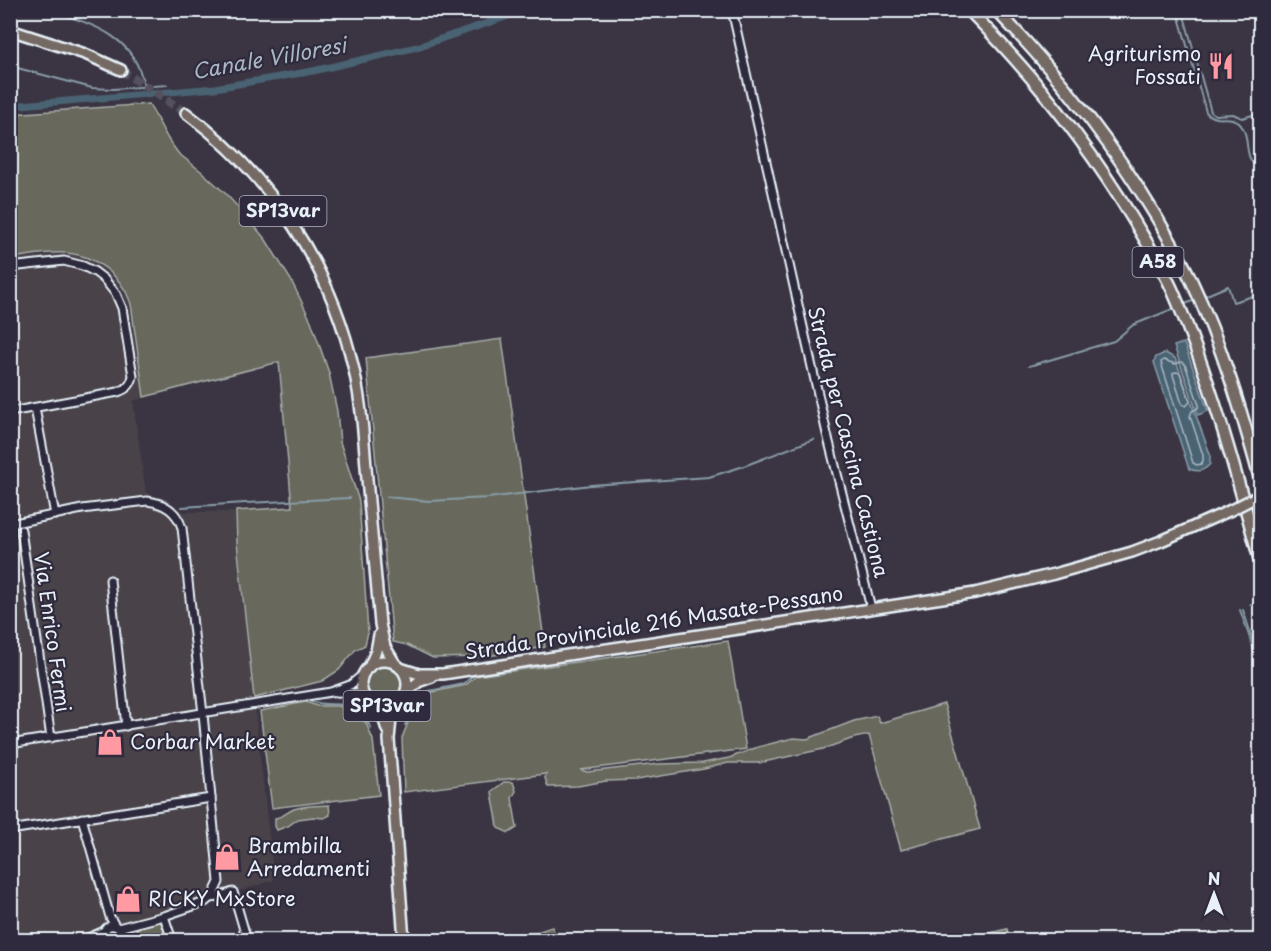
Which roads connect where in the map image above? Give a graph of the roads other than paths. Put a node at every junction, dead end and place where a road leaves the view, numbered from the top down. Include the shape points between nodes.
1 (732, 10) edge
2 (969, 10) edge
3 (996, 10) edge
4 (10, 30) edge
5 (121, 70) tunnel mouth
6 (186, 113) tunnel mouth
7 (10, 267) edge
8 (35, 408) junction
9 (10, 412) edge
10 (1260, 479) edge
11 (1260, 495) edge
12 (55, 514) junction
13 (10, 524) edge
14 (21, 530) dead end
15 (1260, 561) edge
16 (110, 580) dead end
17 (871, 608) junction
18 (380, 624) junction
19 (398, 666) junction
20 (367, 670) junction
21 (442, 674) junction
22 (331, 692) junction
23 (400, 699) junction
24 (369, 700) junction
25 (203, 714) junction
26 (126, 726) junction
27 (51, 738) junction
28 (389, 739) junction
29 (10, 744) edge
30 (211, 798) junction
31 (82, 818) junction
32 (10, 830) edge
33 (211, 898) junction
34 (164, 916) junction
35 (110, 917) junction
36 (136, 924) junction
37 (117, 927) junction
38 (105, 930) junction
39 (122, 939) edge
40 (83, 940) edge
41 (96, 940) edge
42 (104, 940) edge
43 (172, 940) edge
44 (247, 940) edge
45 (404, 940) edge

1 - 17 street, Strada per Cascina Castiona
2 - 15 highway, A58 via 1079,137 1142,233 1167,280 1198,353 1225,434
3 - 10 highway, A58 via 1082,109 1167,236 1192,283 1220,351
4 - 5 main road
6 - 18 main road, SP13var via 237,156 276,201 312,258 337,312 360,402
7 - 8 street via 60,261 83,266 109,283 122,308 133,376 127,389
8 - 9 street
8 - 12 street
11 - 17 main road, Strada Provinciale 216 Masate-Pessano, bridge via 1132,552 993,589
12 - 13 street
12 - 25 street via 144,501 168,507 177,516 182,528
14 - 27 street, Via Enrico Fermi
16 - 26 street
17 - 21 main road, Strada Provinciale 216 Masate-Pessano
18 - 19 main road, SP13var via 384,645
18 - 20 main road, SP13var via 378,647
19 - 20 main road, SP13var via 382,662
19 - 21 main road via 421,674
19 - 23 main road, SP13var via 407,682
20 - 22 street via 350,685
20 - 24 main road, SP13var via 362,685
21 - 23 main road via 418,682
22 - 24 street via 349,692
22 - 25 street
23 - 24 main road, SP13var via 386,706
23 - 28 main road, SP13var via 391,718
24 - 28 main road, SP13var via 384,719
25 - 26 street
25 - 30 street
26 - 27 street
27 - 29 street
28 - 45 main road, SP13var
30 - 31 street
30 - 33 street via 219,882
31 - 32 street
31 - 35 street
33 - 34 street
33 - 44 street via 233,892
34 - 36 street
34 - 43 street
35 - 37 street
35 - 38 street
36 - 37 street
36 - 39 street
37 - 38 street
37 - 39 street
38 - 40 street
38 - 42 street
40 - 41 street

